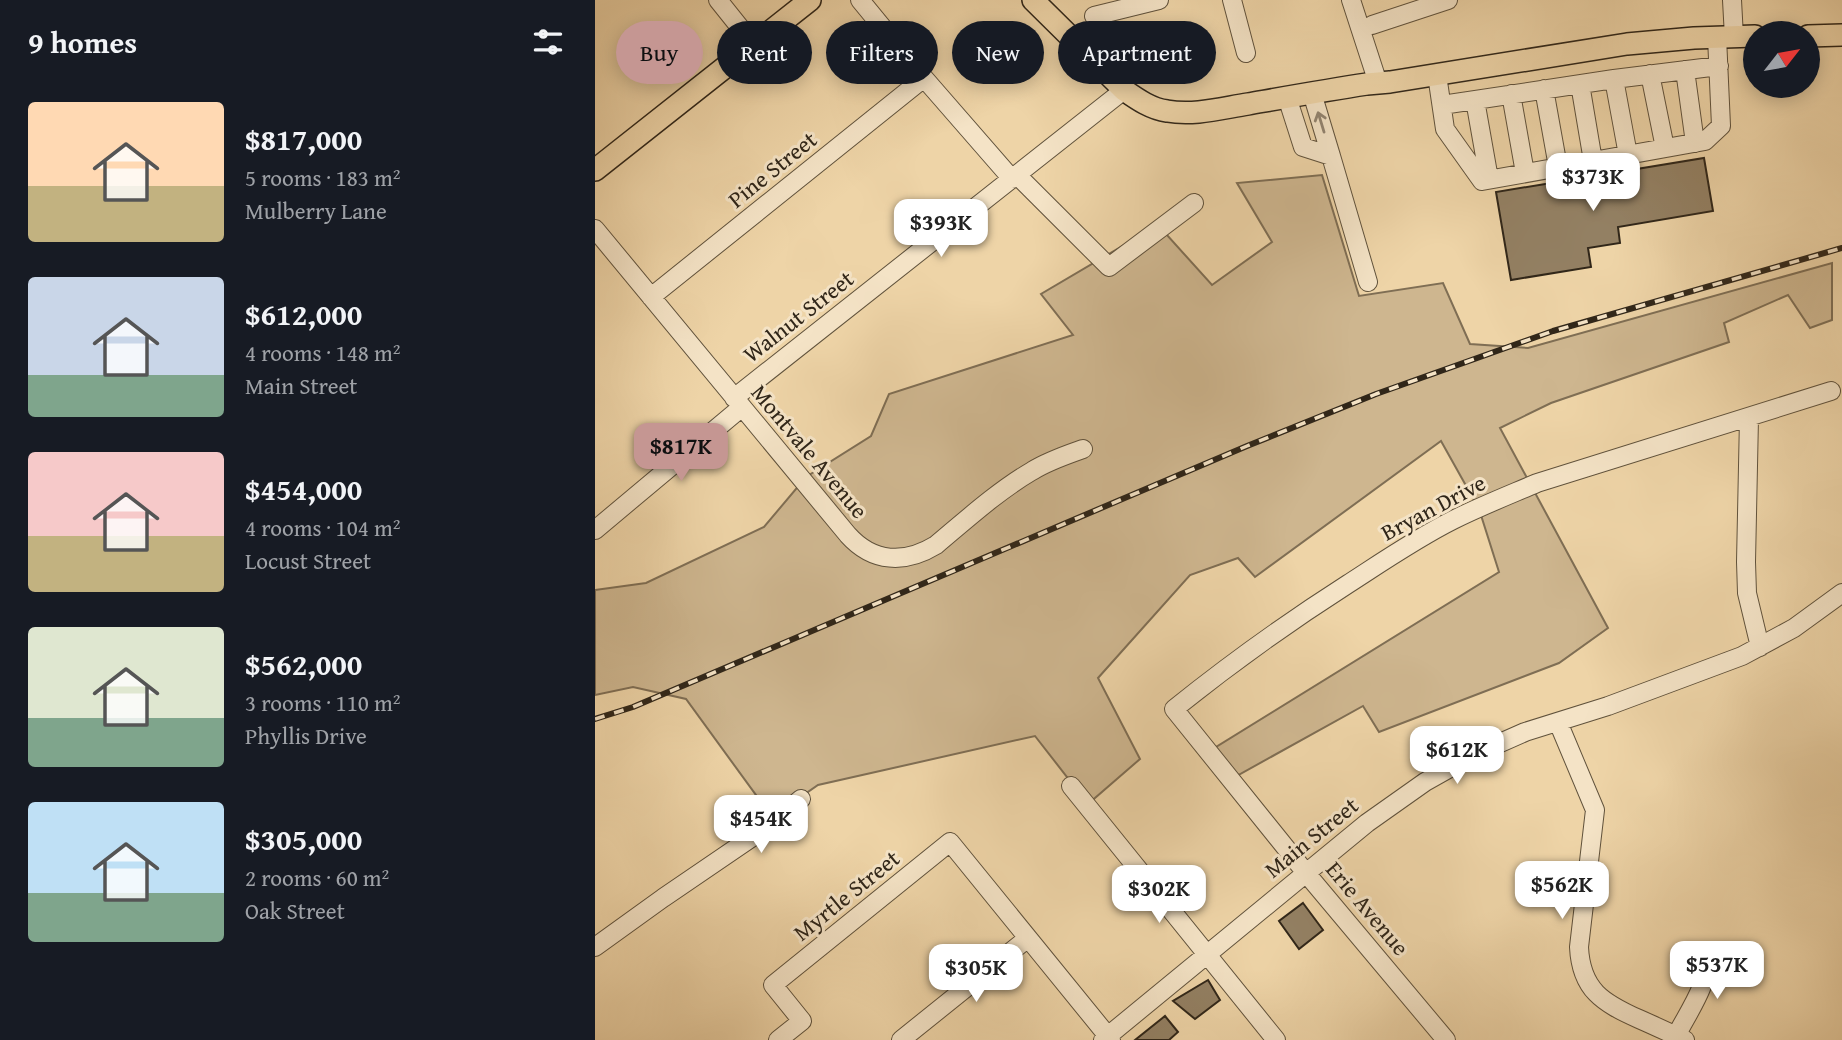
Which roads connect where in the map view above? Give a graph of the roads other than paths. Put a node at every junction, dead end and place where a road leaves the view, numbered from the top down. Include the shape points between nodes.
1 (718, 0) edge
2 (810, 0) edge
3 (860, 0) edge
4 (1033, 0) edge
5 (1159, 0) edge
6 (1232, 0) edge
7 (1351, 0) edge
8 (1364, 0) edge
9 (1448, 0) edge
10 (1732, 0) edge
11 (1094, 16) dead end
12 (735, 21) edge
13 (784, 21) edge
14 (877, 21) edge
15 (1372, 25) junction
16 (1736, 37) edge
17 (1246, 53) dead end
18 (1719, 66) junction
19 (1685, 70) junction
20 (717, 74) edge
21 (1650, 74) junction
22 (1437, 75) junction
23 (1614, 79) junction
24 (1384, 82) junction
25 (916, 84) edge
26 (929, 84) edge
27 (1580, 84) junction
28 (1544, 89) junction
29 (1124, 90) junction
30 (1312, 93) junction
31 (1511, 94) junction
32 (1287, 97) junction
33 (1475, 100) junction
34 (1442, 105) junction
35 (1695, 143) junction
36 (1665, 148) junction
37 (1627, 155) junction
38 (1331, 156) junction
39 (1593, 161) junction
40 (1558, 167) junction
41 (595, 170) edge
42 (1525, 173) junction
43 (1014, 177) junction
44 (1489, 179) junction
45 (1194, 203) dead end
46 (595, 229) edge
47 (1368, 282) dead end
48 (651, 297) junction
49 (1831, 391) dead end
50 (738, 402) junction
51 (1749, 418) junction
52 (1083, 449) dead end
53 (595, 530) edge
54 (1842, 593) edge
55 (1760, 648) junction
56 (1174, 709) joint
57 (1558, 722) junction
58 (1071, 786) dead end
59 (801, 799) dead end
60 (1306, 873) junction
61 (1028, 938) junction
62 (595, 947) edge
63 (1708, 953) dead end
64 (1207, 954) junction
65 (1681, 1038) edge
66 (1107, 1039) edge
67 (778, 1040) edge
68 (901, 1040) edge
69 (1276, 1040) edge
70 (1446, 1040) edge

1 - 12 street
2 - 13 main road
3 - 14 street
4 - 29 main road
5 - 11 street
6 - 17 street
7 - 24 street
8 - 15 street
9 - 15 street
10 - 16 street
15 - 24 street
16 - 18 street
16 - 22 main road via 1627,44
18 - 19 street
18 - 35 street via 1721,126 1705,141
19 - 21 street
19 - 35 street
20 - 41 main road
21 - 23 street
21 - 36 street
22 - 24 main road
22 - 34 street
23 - 27 street
23 - 37 street
24 - 30 main road
25 - 48 street, Pine Street
26 - 43 street
27 - 28 street
27 - 39 street
28 - 31 street
28 - 40 street
29 - 32 main road via 1153,107 1181,113
29 - 43 street, Walnut Street
30 - 32 main road
38 -> 30 street
31 - 33 street
31 - 42 street
32 - 38 street via 1303,147
33 - 34 street
33 - 44 street
34 - 44 street via 1445,129 1482,181
35 - 36 street
36 - 37 street
37 - 39 street
38 - 47 street
39 - 40 street
40 - 42 street
42 - 44 street
43 - 45 street via 1109,267
43 - 50 street, Walnut Street
46 - 48 street, Montvale Avenue
48 - 50 street, Montvale Avenue
49 - 51 street, Bryan Drive
50 - 52 street, Montvale Avenue via 853,541 870,553 892,558 925,552 1009,485
50 - 53 street, Walnut Street
51 - 55 street via 1747,582
51 - 56 street, Bryan Drive via 1537,484 1451,520 1272,633
54 - 55 street, Main Street
55 - 57 street, Main Street
56 - 60 street, Erie Avenue
57 - 60 street, Main Street via 1473,755 1425,782
57 - 65 street via 1595,810 1579,947 1583,974 1612,1007
58 - 64 street
59 - 62 street via 771,825
60 - 64 street, Main Street
60 - 70 street, Erie Avenue
61 - 66 street
61 - 67 street, Myrtle Street via 950,842 773,985 801,1021
61 - 68 street
63 - 65 street via 1702,988
64 - 66 street, Main Street
64 - 69 street

